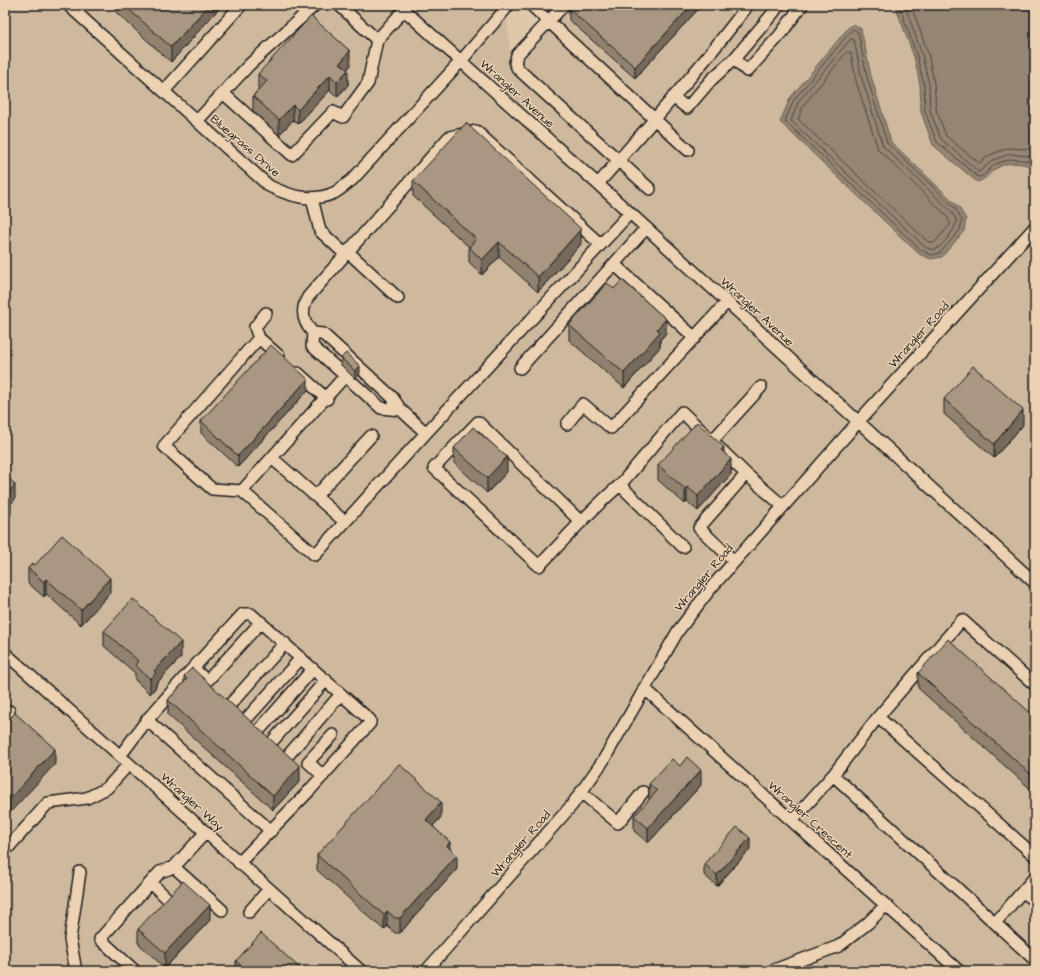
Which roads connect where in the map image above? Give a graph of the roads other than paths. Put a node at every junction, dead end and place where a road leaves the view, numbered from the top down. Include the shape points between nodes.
1 (68, 5) edge
2 (241, 5) edge
3 (315, 5) edge
4 (339, 5) edge
5 (509, 5) edge
6 (531, 5) edge
7 (564, 5) edge
8 (748, 5) edge
9 (778, 5) edge
10 (798, 6) edge
11 (406, 8) edge
12 (548, 21) junction
13 (377, 40) junction
14 (734, 59) junction
15 (461, 61) junction
16 (164, 91) junction
17 (223, 93) junction
18 (673, 97) junction
19 (655, 120) junction
20 (197, 121) junction
21 (688, 150) dead end
22 (619, 160) junction
23 (598, 184) junction
24 (650, 189) dead end
25 (312, 198) junction
26 (630, 213) junction
27 (1035, 227) edge
28 (646, 228) junction
29 (600, 244) junction
30 (346, 253) junction
31 (614, 264) junction
32 (398, 298) dead end
33 (728, 302) junction
34 (266, 313) dead end
35 (313, 333) junction
36 (259, 338) junction
37 (695, 338) junction
38 (520, 368) dead end
39 (345, 376) junction
40 (761, 387) dead end
41 (326, 399) junction
42 (401, 410) junction
43 (858, 422) junction
44 (567, 424) dead end
45 (426, 433) junction
46 (371, 436) dead end
47 (712, 441) junction
48 (272, 458) junction
49 (746, 474) junction
50 (620, 485) junction
51 (242, 491) junction
52 (316, 496) junction
53 (783, 506) junction
54 (345, 522) junction
55 (581, 522) junction
56 (683, 547) dead end
57 (734, 561) junction
58 (1035, 583) edge
59 (261, 622) junction
60 (285, 643) junction
61 (5, 654) edge
62 (301, 658) junction
63 (193, 668) junction
64 (313, 669) junction
65 (326, 680) junction
66 (1035, 685) edge
67 (644, 688) junction
68 (341, 694) junction
69 (227, 708) edge
70 (878, 717) junction
71 (147, 720) junction
72 (242, 724) edge
73 (333, 735) dead end
74 (254, 736) edge
75 (270, 744) edge
76 (120, 756) junction
77 (284, 760) edge
78 (129, 764) junction
79 (833, 775) junction
80 (323, 776) junction
81 (581, 792) junction
82 (643, 792) dead end
83 (792, 821) junction
84 (271, 831) junction
85 (206, 832) junction
86 (5, 850) edge
87 (1035, 856) edge
88 (239, 862) junction
89 (174, 867) junction
90 (80, 872) dead end
91 (1035, 877) edge
92 (151, 883) junction
93 (269, 889) junction
94 (1023, 891) junction
95 (170, 900) edge
96 (1035, 902) edge
97 (886, 905) junction
98 (222, 910) dead end
99 (250, 912) dead end
100 (995, 923) junction
101 (1035, 960) edge
102 (76, 971) edge
103 (135, 971) edge
104 (360, 971) edge
105 (426, 971) edge
106 (771, 971) edge
107 (958, 971) edge

1 - 16 street, Bluegrass Drive
2 - 16 street
3 - 17 street via 249,64
4 - 13 street
5 - 15 street, Bluegrass Drive
6 - 12 street
7 - 12 street
8 - 18 street
9 - 14 street
10 - 14 street via 780,35 747,71
11 - 13 street
11 - 15 street, Wrangler Avenue
12 - 19 street
12 - 22 street via 517,55 515,63 518,69
13 - 17 street via 368,83 343,117 334,112 292,155
14 - 18 street via 711,80 687,108
15 - 23 street, Wrangler Avenue
15 - 25 street, Bluegrass Drive via 352,180 334,192
16 - 20 street, Bluegrass Drive
17 - 20 street
18 - 19 street
19 - 21 street
19 - 22 street
20 - 25 street, Bluegrass Drive via 269,186 290,196
22 - 23 street
22 - 24 street
23 - 26 street, Wrangler Avenue
25 - 30 street via 320,231
26 - 28 street, Wrangler Avenue
26 - 29 street
27 - 43 street, Wrangler Road
28 - 31 street
28 - 33 street, Wrangler Avenue
29 - 30 street via 476,131 449,137
29 - 45 street
30 - 32 street
30 - 35 street via 305,302 304,320
31 - 37 street
31 - 38 street
33 - 37 street
33 - 43 street, Wrangler Avenue
34 - 36 street via 255,326
35 - 39 street via 312,346
35 - 42 street via 323,334 392,397
36 - 41 street
36 - 51 street via 164,446 212,489
37 - 44 street via 611,428 583,404
39 - 41 street
39 - 42 street via 381,408
40 - 47 street
41 - 48 street
42 - 45 street
43 - 53 street, Wrangler Road
43 - 58 street, Wrangler Avenue
45 - 54 street
46 - 52 street
47 - 49 street
47 - 50 street via 682,412
48 - 51 street
48 - 52 street
49 - 53 street
49 - 57 street via 699,528
50 - 55 street via 600,501
50 - 56 street
51 - 54 street via 315,555
52 - 54 street
53 - 57 street, Wrangler Road
55 - 55 street via 478,422 434,468 539,566
57 - 67 street, Wrangler Road via 678,631
59 - 60 street
59 - 63 street via 251,614 243,614
59 - 63 street via 207,681
60 - 62 street
60 - 69 street
61 - 76 street, Wrangler Way
62 - 64 street
62 - 72 street
63 - 71 street
64 - 65 street
64 - 74 street
65 - 68 street
65 - 75 street
66 - 70 street via 962,620
67 - 81 street, Wrangler Road via 603,761
67 - 83 street, Wrangler Crescent
68 - 77 street
68 - 80 street via 370,720 370,723
70 - 79 street
70 - 87 street
71 - 76 street
71 - 84 street
73 - 80 street via 308,762
76 - 78 street, Wrangler Way
78 - 85 street, Wrangler Way
78 - 86 street via 107,788 87,798 48,803
79 - 83 street
79 - 100 street
80 - 84 street
81 - 82 street via 618,823
81 - 105 street, Wrangler Road via 524,861
83 - 97 street, Wrangler Crescent
84 - 88 street
85 - 88 street, Wrangler Way
85 - 89 street
88 - 93 street, Wrangler Way
89 - 92 street via 160,872
89 - 98 street
90 - 102 street via 70,939
91 - 94 street
92 - 95 street
92 - 103 street via 100,939
93 - 99 street
93 - 104 street, Wrangler Way
94 - 96 street
94 - 100 street
97 - 106 street via 839,946
97 - 107 street, Wrangler Crescent
100 - 101 street

